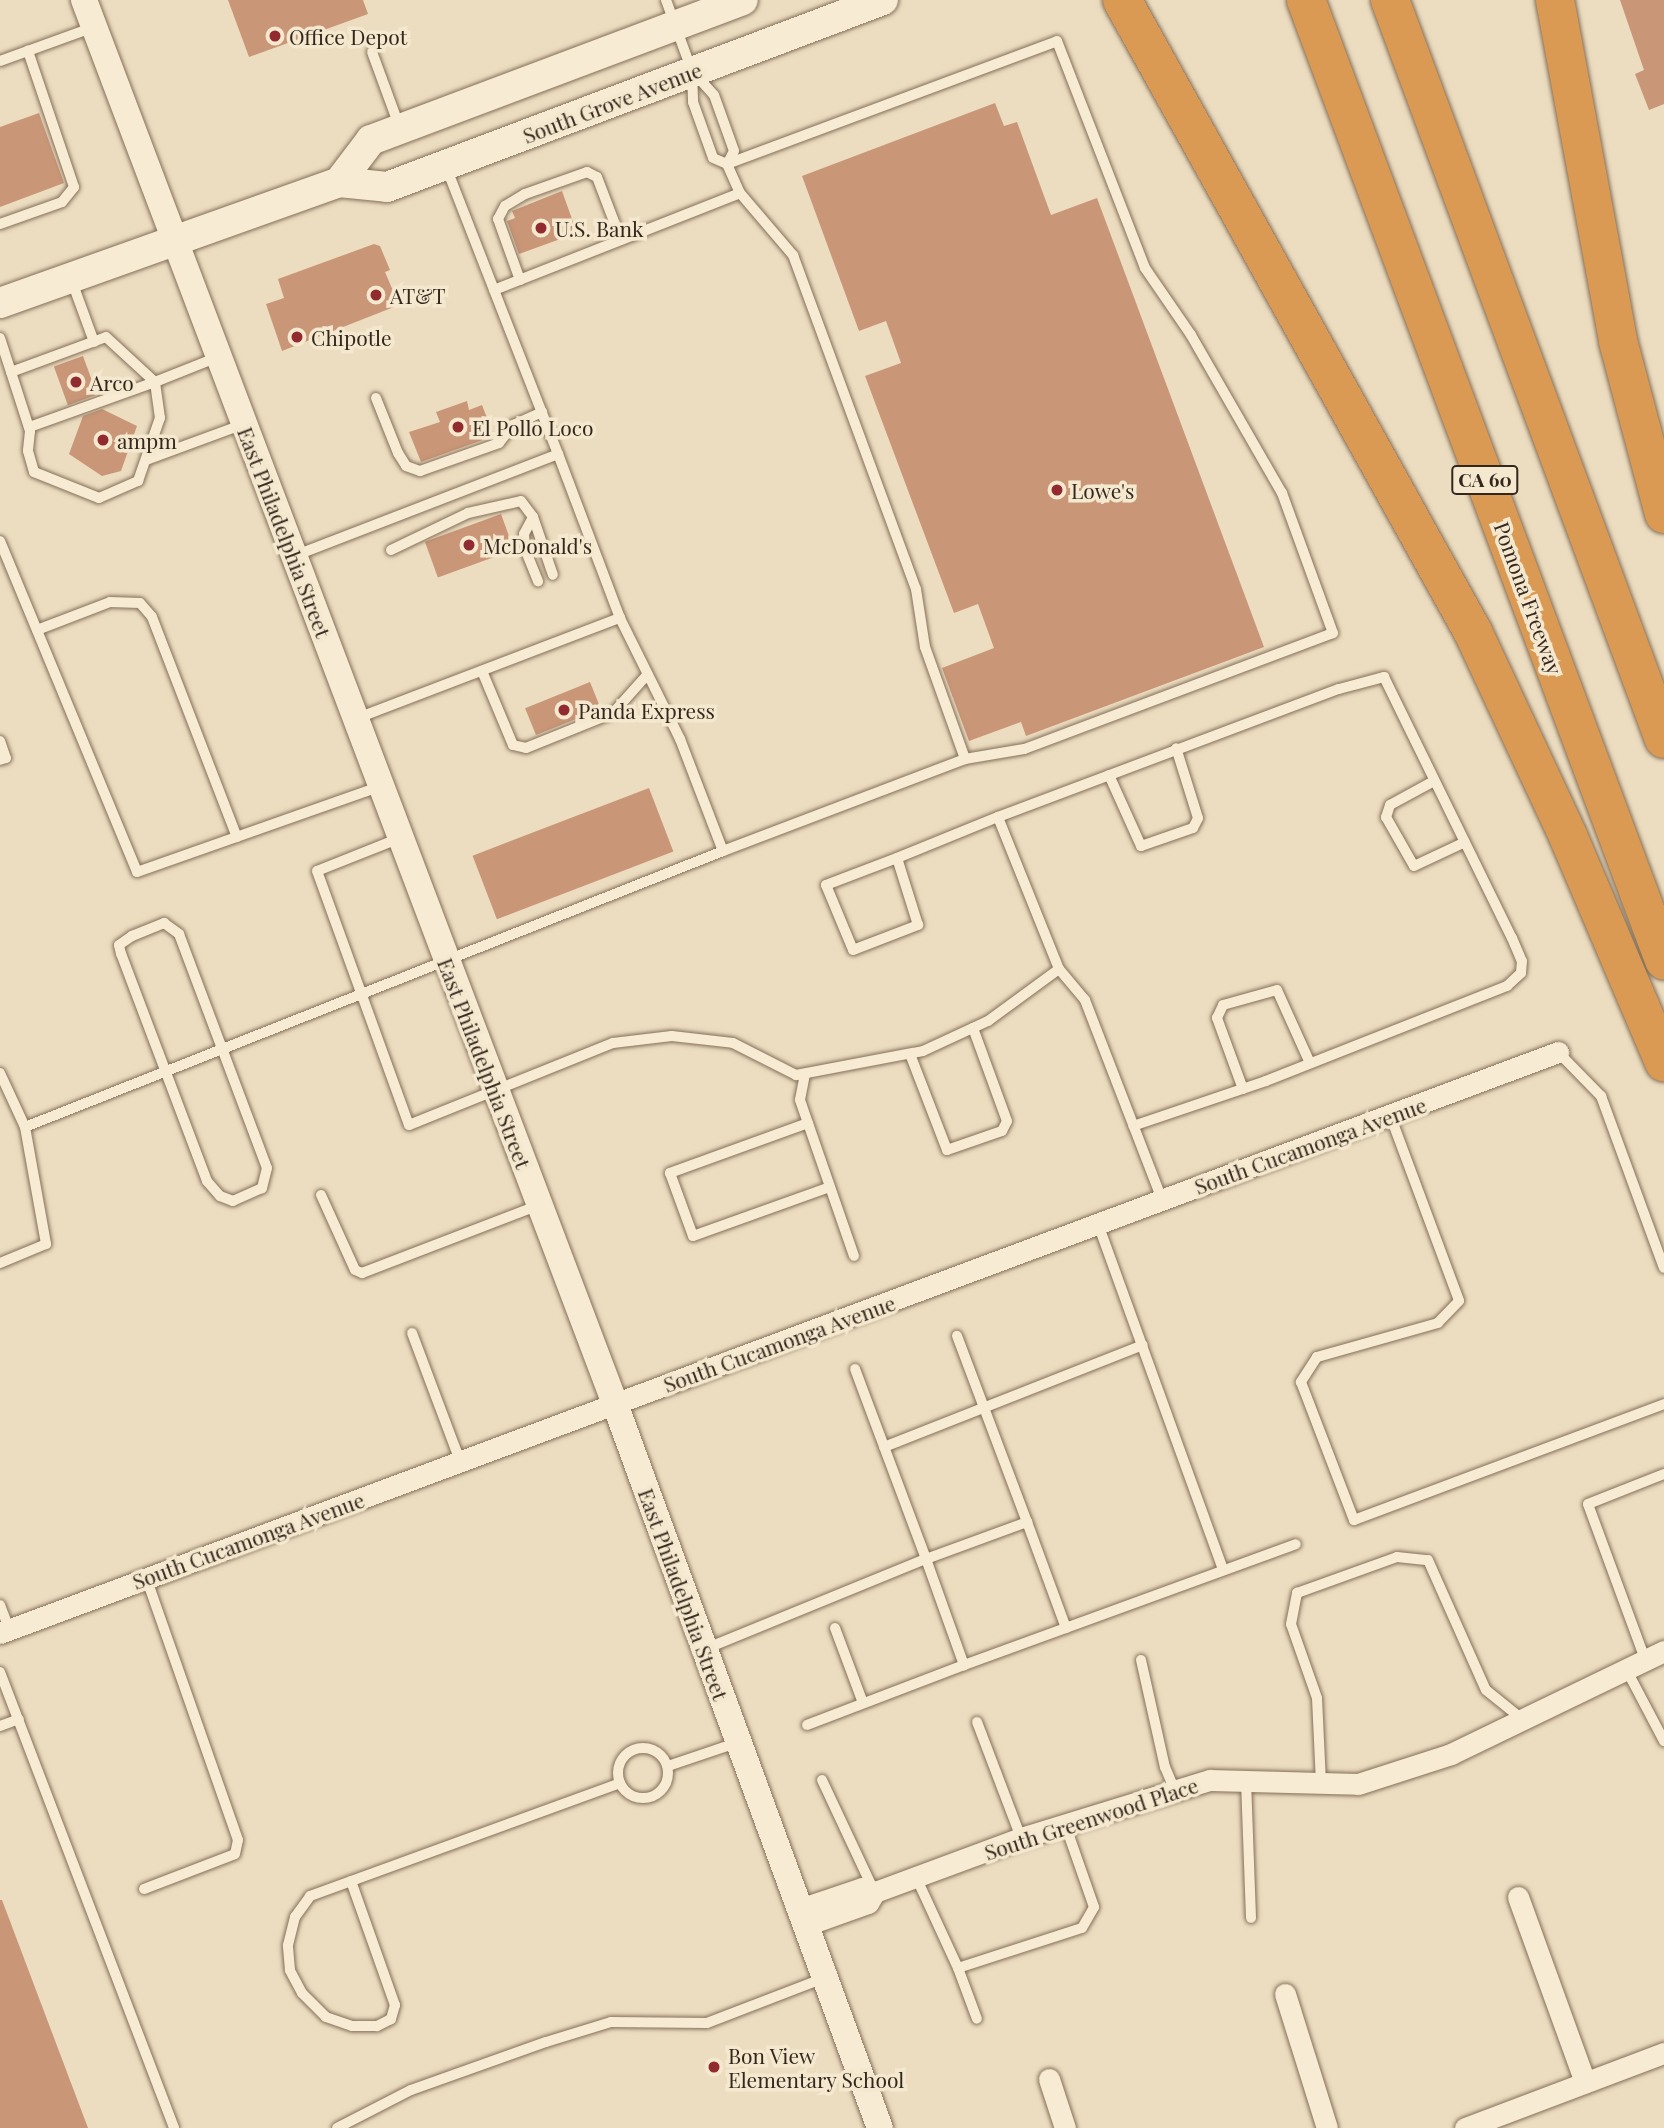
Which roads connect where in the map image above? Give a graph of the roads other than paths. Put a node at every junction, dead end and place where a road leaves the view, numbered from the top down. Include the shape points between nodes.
1 (84, 0) edge
2 (744, 0) edge
3 (883, 0) edge
4 (1122, 0) edge
5 (1306, 0) edge
6 (1390, 0) edge
7 (1555, 0) edge
8 (671, 13) edge
9 (94, 27) junction
10 (28, 51) junction
11 (372, 52) dead end
12 (0, 61) edge
13 (692, 71) junction
14 (400, 128) junction
15 (727, 164) junction
16 (446, 166) junction
17 (339, 182) junction
18 (740, 192) junction
19 (0, 225) edge
20 (174, 240) junction
21 (621, 240) junction
22 (70, 277) junction
23 (520, 280) junction
24 (494, 290) junction
25 (0, 303) edge
26 (0, 338) edge
27 (94, 342) junction
28 (218, 357) junction
29 (11, 373) junction
30 (155, 382) junction
31 (376, 398) dead end
32 (542, 412) junction
33 (244, 424) junction
34 (29, 427) junction
35 (558, 454) junction
36 (146, 460) junction
37 (1664, 514) edge
38 (533, 517) junction
39 (0, 541) edge
40 (391, 550) dead end
41 (294, 556) junction
42 (553, 575) dead end
43 (538, 580) dead end
44 (620, 618) junction
45 (37, 630) junction
46 (482, 671) junction
47 (647, 675) junction
48 (355, 719) junction
49 (1664, 739) edge
50 (0, 741) edge
51 (1176, 748) junction
52 (965, 759) junction
53 (0, 760) edge
54 (1109, 775) junction
55 (1434, 781) junction
56 (381, 786) junction
57 (998, 817) junction
58 (237, 837) junction
59 (400, 838) junction
60 (1465, 842) junction
61 (723, 851) junction
62 (897, 858) junction
63 (1664, 960) edge
64 (447, 962) junction
65 (1059, 969) junction
66 (363, 995) junction
67 (973, 1028) junction
68 (220, 1051) junction
69 (1558, 1052) joint
70 (910, 1054) junction
71 (1664, 1062) edge
72 (1310, 1063) junction
73 (165, 1072) junction
74 (0, 1073) edge
75 (805, 1074) junction
76 (1243, 1088) junction
77 (495, 1090) junction
78 (1390, 1115) junction
79 (808, 1123) junction
80 (1133, 1126) junction
81 (24, 1127) junction
82 (830, 1187) junction
83 (321, 1195) dead end
84 (1162, 1200) junction
85 (539, 1205) junction
86 (1098, 1224) junction
87 (854, 1256) dead end
88 (0, 1262) edge
89 (1664, 1268) edge
90 (412, 1333) dead end
91 (957, 1336) dead end
92 (1143, 1345) junction
93 (855, 1369) dead end
94 (615, 1404) junction
95 (1664, 1404) edge
96 (983, 1408) junction
97 (884, 1447) junction
98 (460, 1461) junction
99 (1664, 1474) edge
100 (1027, 1522) junction
101 (1296, 1544) dead end
102 (926, 1559) junction
103 (1223, 1570) junction
104 (146, 1578) junction
105 (0, 1605) edge
106 (835, 1628) dead end
107 (1066, 1628) junction
108 (5, 1631) edge
109 (705, 1649) junction
110 (1645, 1659) edge
111 (1141, 1660) dead end
112 (964, 1665) junction
113 (0, 1672) edge
114 (863, 1703) junction
115 (19, 1719) junction
116 (1522, 1719) junction
117 (977, 1722) dead end
118 (807, 1725) dead end
119 (0, 1726) edge
120 (1664, 1741) edge
121 (739, 1742) junction
122 (668, 1766) junction
123 (822, 1780) dead end
124 (1246, 1781) junction
125 (620, 1783) junction
126 (1321, 1783) junction
127 (1175, 1791) junction
128 (1065, 1824) junction
129 (1021, 1838) junction
130 (916, 1877) junction
131 (351, 1881) junction
132 (144, 1889) dead end
133 (875, 1892) junction
134 (1518, 1898) dead end
135 (803, 1917) junction
136 (1251, 1918) dead end
137 (958, 1968) junction
138 (825, 1978) junction
139 (1285, 1994) dead end
140 (977, 2019) dead end
141 (1664, 2053) edge
142 (1049, 2079) dead end
143 (1585, 2082) junction
144 (174, 2128) edge
145 (337, 2128) edge
146 (880, 2128) edge
147 (1065, 2128) edge
148 (1327, 2128) edge
149 (1465, 2128) edge

1 - 9 street, East Philadelphia Street
2 - 8 main road
3 - 13 main road, South Grove Avenue
4 - 71 highway via 1473,632 1568,836
5 - 63 highway, Pomona Freeway / CA 60
6 - 49 highway
7 - 37 highway via 1618,341
8 - 13 lane
8 - 14 main road
9 - 10 lane
9 - 20 street, East Philadelphia Street
10 - 12 lane
10 - 19 lane via 74,187 62,202
11 - 14 lane
13 - 15 lane via 693,102 713,158
13 - 15 lane via 714,95 734,151
13 - 16 main road, South Grove Avenue
14 - 17 main road via 372,140
15 - 18 lane
15 - 52 lane via 1058,41 1145,268 1191,335 1282,493 1333,634 1024,749
16 - 17 main road, South Grove Avenue via 387,187
16 - 24 lane
17 - 20 main road, South Grove Avenue
18 - 21 lane
18 - 52 lane via 793,255 916,589 925,647
20 - 22 main road, South Grove Avenue
20 - 28 street, East Philadelphia Street
21 - 23 lane
21 - 23 lane via 597,177 587,172 525,194 505,206 498,219
22 - 25 main road, South Grove Avenue
22 - 27 lane
23 - 24 lane
24 - 32 lane
26 - 29 lane
27 - 29 lane
27 - 30 lane via 106,337
28 - 30 lane
28 - 33 street, East Philadelphia Street
29 - 34 lane
30 - 34 lane
30 - 36 lane via 160,418
31 - 32 lane via 398,453 406,466 420,471 499,443 513,425
32 - 35 lane
33 - 36 lane
33 - 41 street, East Philadelphia Street
34 - 36 lane via 28,451 34,472 99,498 138,481
35 - 41 lane
35 - 44 lane
38 - 40 lane via 520,501 504,502 468,513
38 - 42 lane
38 - 43 lane via 524,534
39 - 45 lane
41 - 48 street, East Philadelphia Street
44 - 46 lane
44 - 47 lane
45 - 58 lane via 110,602 140,603 152,617
45 - 58 lane via 137,872
46 - 47 lane via 513,745 526,748 613,713
46 - 48 lane
47 - 61 lane via 680,739
48 - 56 street, East Philadelphia Street
50 - 53 lane via 6,758
51 - 54 lane
51 - 54 lane via 1198,818 1193,828 1141,846
51 - 55 lane via 1339,688 1384,677
52 - 61 lane
54 - 57 lane
55 - 60 lane
55 - 60 lane via 1390,805 1386,817 1413,866
56 - 58 lane
56 - 59 street, East Philadelphia Street
57 - 62 lane
57 - 65 lane
59 - 64 street, East Philadelphia Street
59 - 66 lane via 317,871
60 - 72 lane via 1513,939 1522,961 1521,973 1507,986
61 - 64 lane
62 - 62 lane via 918,925 853,950 826,885
64 - 66 lane
64 - 77 street, East Philadelphia Street
65 - 67 lane
65 - 80 lane via 1085,1000
66 - 68 lane
66 - 77 lane via 409,1125
67 - 70 lane
67 - 70 lane via 1007,1121 1002,1131 947,1150
68 - 73 lane
68 - 73 lane via 178,934 164,923 120,945
68 - 73 lane via 267,1168 262,1188 249,1196 233,1201 220,1196 206,1181
69 - 78 street, South Cucamonga Avenue
69 - 89 lane via 1601,1096
70 - 75 lane
72 - 76 lane
72 - 76 lane via 1277,990 1223,1005 1217,1018
73 - 81 lane
74 - 81 lane
75 - 77 lane via 796,1075 733,1043 672,1036 613,1043
75 - 79 lane via 800,1100
76 - 80 lane
77 - 85 street, East Philadelphia Street
78 - 84 street, South Cucamonga Avenue
78 - 95 lane via 1459,1301 1438,1323 1317,1357 1301,1382 1354,1520
79 - 82 lane
79 - 82 lane via 670,1173 693,1236
80 - 84 lane
81 - 88 lane via 47,1244
82 - 87 lane
83 - 85 lane via 355,1270 362,1273
84 - 86 street, South Cucamonga Avenue
85 - 94 street, East Philadelphia Street
86 - 92 lane
86 - 94 street, South Cucamonga Avenue
90 - 98 lane
91 - 96 lane
92 - 96 lane
92 - 103 lane
93 - 97 lane
94 - 98 street, South Cucamonga Avenue
94 - 109 street, East Philadelphia Street
96 - 97 lane
96 - 100 lane
97 - 102 lane
98 - 104 street, South Cucamonga Avenue
99 - 110 lane via 1588,1504
100 - 102 lane
100 - 107 lane
101 - 103 lane
102 - 109 lane
102 - 112 lane
103 - 107 lane
104 - 108 street, South Cucamonga Avenue
104 - 132 lane via 238,1840 235,1854
105 - 108 lane
106 - 114 lane
107 - 112 lane
109 - 121 street, East Philadelphia Street
110 - 116 street, South Greenwood Place
110 - 120 lane
111 - 127 lane via 1165,1767
112 - 114 lane
113 - 115 lane
114 - 118 lane
115 - 119 lane
115 - 144 lane
116 - 126 street, South Greenwood Place via 1428,1762 1358,1784
116 - 126 lane via 1486,1690 1427,1560 1397,1558 1297,1593 1291,1624 1317,1698
117 - 129 lane
121 - 122 lane
121 - 135 street, East Philadelphia Street
122 - 125 lane via 663,1789 649,1798 633,1796
122 - 125 lane via 658,1751 633,1749 620,1761
123 - 133 lane
124 - 126 street, South Greenwood Place
124 - 127 street, South Greenwood Place via 1210,1780
124 - 136 lane
125 - 131 lane
127 - 128 street, South Greenwood Place
128 - 129 street, South Greenwood Place
128 - 137 lane via 1094,1907 1082,1928
129 - 130 street, South Greenwood Place
130 - 133 street, South Greenwood Place
130 - 137 lane
131 - 131 lane via 310,1896 295,1917 288,1945 290,1970 302,1993 326,2017 352,2026 377,2025 391,2019 395,2005
133 - 135 street, South Greenwood Place via 868,1903
134 - 143 street
135 - 138 street, East Philadelphia Street
137 - 140 lane
138 - 145 lane via 707,2023 611,2022 411,2090
138 - 146 street, East Philadelphia Street
139 - 148 street
141 - 143 street
142 - 147 street
143 - 149 street

